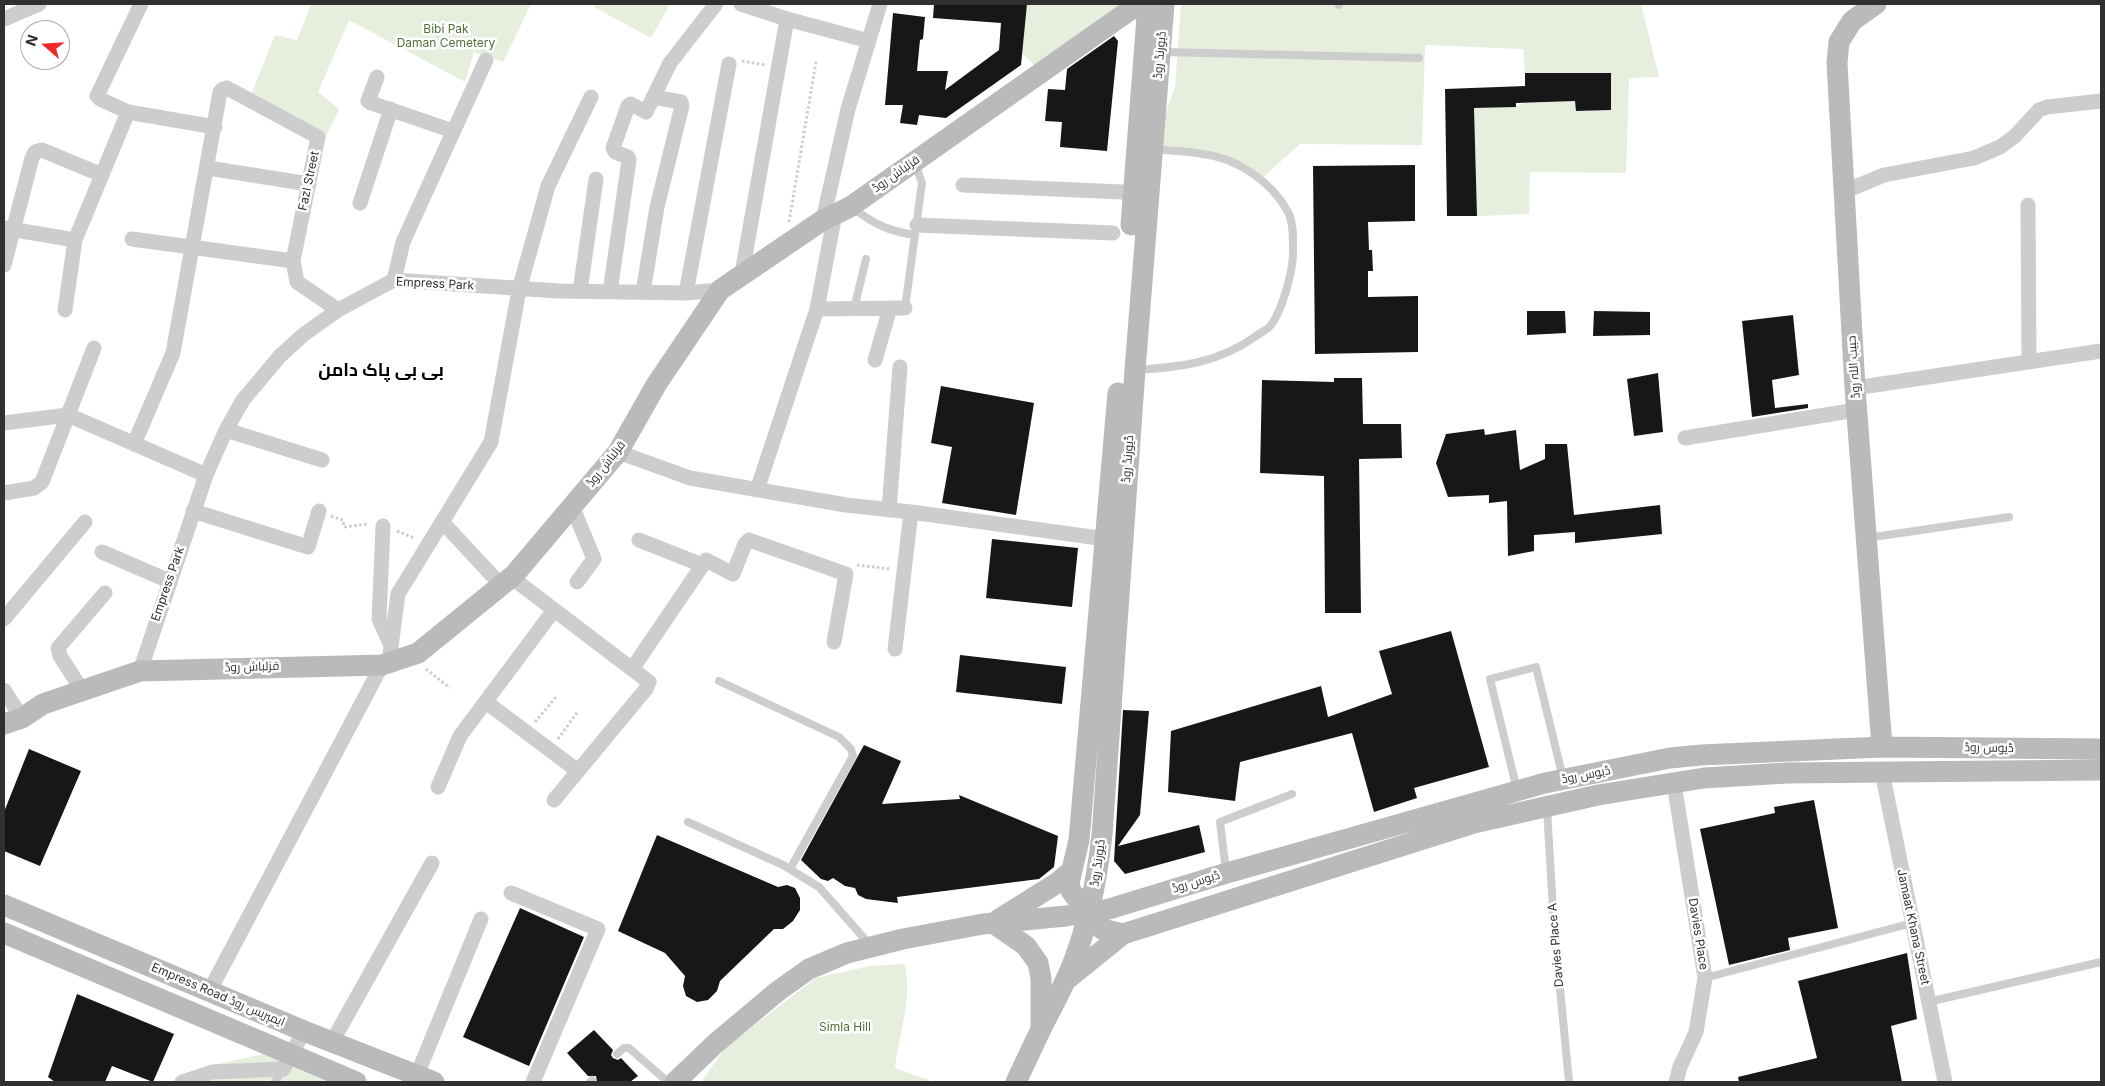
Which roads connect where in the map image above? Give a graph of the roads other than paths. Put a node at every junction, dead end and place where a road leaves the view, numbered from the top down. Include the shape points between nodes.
1 (39, 4) edge
2 (142, 4) edge
3 (716, 4) edge
4 (741, 4) edge
5 (880, 4) edge
6 (1876, 4) edge
7 (1153, 6) edge
8 (4, 19) edge
9 (787, 19) junction
10 (869, 41) junction
11 (1160, 52) junction
12 (1419, 58) dead end
13 (486, 60) dead end
14 (729, 64) road end
15 (377, 78) dead end
16 (591, 97) dead end
17 (653, 97) junction
18 (2101, 101) edge
19 (391, 109) junction
20 (128, 112) junction
21 (215, 127) junction
22 (453, 131) junction
23 (1152, 149) junction
24 (915, 161) junction
25 (208, 168) junction
26 (102, 175) junction
27 (596, 179) dead end
28 (309, 184) junction
29 (963, 185) dead end
30 (1122, 192) dead end
31 (1843, 192) junction
32 (360, 202) dead end
33 (2028, 205) dead end
34 (836, 213) junction
35 (9, 229) edge
36 (916, 230) junction
37 (1112, 233) dead end
38 (132, 239) dead end
39 (75, 240) junction
40 (193, 247) junction
41 (866, 259) dead end
42 (293, 261) junction
43 (4, 265) edge
44 (742, 273) junction
45 (394, 280) junction
46 (519, 290) junction
47 (720, 290) junction
48 (580, 291) junction
49 (610, 292) junction
50 (643, 292) junction
51 (686, 293) junction
52 (898, 308) junction
53 (817, 309) junction
54 (854, 309) junction
55 (66, 310) dead end
56 (338, 310) junction
57 (94, 348) dead end
58 (2101, 351) edge
59 (875, 360) dead end
60 (2030, 362) junction
61 (900, 367) dead end
62 (1135, 370) junction
63 (1855, 388) junction
64 (1856, 410) junction
65 (68, 415) junction
66 (4, 423) edge
67 (226, 430) junction
68 (1685, 438) dead end
69 (134, 444) junction
70 (618, 452) junction
71 (322, 460) dead end
72 (206, 475) junction
73 (757, 490) junction
74 (4, 493) edge
75 (572, 506) junction
76 (889, 510) junction
77 (193, 511) junction
78 (319, 511) dead end
79 (910, 512) junction
80 (2009, 516) dead end
81 (85, 522) dead end
82 (383, 526) dead end
83 (446, 526) dead end
84 (1106, 539) junction
85 (1865, 539) junction
86 (639, 540) dead end
87 (102, 552) dead end
88 (702, 565) junction
89 (169, 581) junction
90 (506, 582) junction
91 (577, 582) dead end
92 (105, 593) dead end
93 (554, 610) junction
94 (4, 619) edge
95 (834, 642) dead end
96 (895, 649) dead end
97 (388, 658) junction
98 (632, 669) junction
99 (140, 670) junction
100 (719, 681) dead end
101 (4, 690) edge
102 (82, 690) junction
103 (486, 702) junction
104 (13, 721) edge
105 (1882, 747) junction
106 (2101, 749) edge
107 (2101, 770) edge
108 (578, 771) junction
109 (1882, 772) junction
110 (1563, 779) junction
111 (1674, 783) junction
112 (438, 787) dead end
113 (1517, 790) junction
114 (1292, 794) dead end
115 (554, 800) dead end
116 (1547, 807) junction
117 (688, 822) dead end
118 (432, 863) dead end
119 (790, 869) junction
120 (1070, 872) junction
121 (1227, 873) junction
122 (511, 894) dead end
123 (4, 905) edge
124 (1088, 913) junction
125 (481, 919) dead end
126 (994, 923) junction
127 (1912, 923) junction
128 (4, 934) edge
129 (1123, 934) junction
130 (871, 947) junction
131 (2101, 962) edge
132 (1705, 978) junction
133 (1066, 980) junction
134 (210, 990) junction
135 (1928, 1002) junction
136 (1040, 1029) junction
137 (304, 1031) junction
138 (332, 1042) junction
139 (617, 1054) dead end
140 (288, 1062) junction
141 (426, 1079) edge
142 (182, 1082) edge
143 (275, 1082) edge
144 (356, 1082) edge
145 (533, 1082) edge
146 (668, 1082) edge
147 (675, 1082) edge
148 (1016, 1082) edge
149 (1569, 1082) edge
150 (1676, 1082) edge
151 (1945, 1082) edge

1 - 8 street
2 - 20 street via 97,96
3 - 17 street via 670,63
4 - 9 street
5 - 10 street
6 - 31 main road, حبیب اللہ روڈ via 1852,21 1839,42 1837,73
7 - 11 main road, ڈیورنڈ روڈ
7 - 24 main road, قزلباش روڈ via 1133,8
7 - 84 main road, ڈیورنڈ روڈ
9 - 10 street
9 - 44 street
10 - 34 street via 848,109
11 - 12 lane
11 - 23 main road, ڈیورنڈ روڈ
13 - 22 street
14 - 51 street
15 - 19 street via 368,101
16 - 46 street via 548,186
17 - 49 street via 646,112 629,104 613,148 629,160
17 - 50 street via 681,102 682,106 657,207
18 - 31 street via 2047,107 2039,110 2000,147 1974,158 1884,175
19 - 22 street
19 - 32 street
20 - 21 street
20 - 26 street
21 - 25 street
21 - 28 street, Fazl Street via 220,92 227,88 317,135
22 - 45 street via 403,242
23 - 62 main road, ڈیورنڈ روڈ
23 - 62 lane via 1205,154 1254,174 1274,192 1289,214 1293,266 1271,326 1244,345 1185,366
24 - 34 main road, قزلباش روڈ
24 - 36 lane via 922,183
25 - 28 street
25 - 40 street
26 - 35 street via 42,150 35,152
26 - 39 street
27 - 48 street
28 - 42 street, Fazl Street
29 - 30 street
31 - 63 main road, حبیب اللہ روڈ
33 - 60 street
34 - 36 lane via 894,232
34 - 44 main road, قزلباش روڈ
34 - 53 street
35 - 39 street
35 - 43 street
36 - 37 street
36 - 52 lane
38 - 40 street
39 - 55 street
40 - 42 street
40 - 69 street via 173,353
41 - 54 lane
42 - 56 street, Fazl Street via 297,282
44 - 47 main road, قزلباش روڈ
45 - 46 street, Empress Park
45 - 56 street, Empress Park
46 - 48 street, Empress Park
46 - 97 street via 491,442 398,594
47 - 51 street, Empress Park
47 - 70 main road, قزلباش روڈ via 656,385
48 - 49 street, Empress Park
49 - 50 street, Empress Park
50 - 51 street, Empress Park
52 - 54 street
52 - 59 street
53 - 54 street
53 - 73 street
56 - 67 street, Empress Park via 280,356 243,400
57 - 65 street
58 - 60 street
60 - 63 street
61 - 76 street
62 - 124 main road, ڈیورنڈ روڈ via 1102,835
63 - 64 main road, حبیب اللہ روڈ
64 - 68 street
64 - 85 main road, حبیب اللہ روڈ
65 - 66 street
65 - 69 street
65 - 74 street via 42,482 34,488
67 - 71 street
67 - 72 street, Empress Park
69 - 72 street
70 - 73 street via 690,478
70 - 75 main road, قزلباش روڈ
72 - 77 street, Empress Park
73 - 76 street
75 - 90 main road, قزلباش روڈ
75 - 91 street via 594,559
76 - 79 street
77 - 78 street via 308,547
77 - 89 street, Empress Park
79 - 84 street
79 - 96 street
80 - 85 lane
81 - 94 street
82 - 97 street via 379,619
83 - 90 street
84 - 120 main road, ڈیورنڈ روڈ via 1079,840
85 - 105 main road, حبیب اللہ روڈ
86 - 88 street
87 - 89 street
88 - 95 street via 706,560 710,561 733,574 749,540 846,574
88 - 98 street
89 - 99 street, Empress Park
90 - 93 street
90 - 97 main road, قزلباش روڈ via 418,653
92 - 102 street via 58,648
93 - 98 street
93 - 103 street
97 - 99 main road, قزلباش روڈ
97 - 134 street
98 - 108 street via 649,682 646,690
99 - 102 main road, قزلباش روڈ
100 - 119 lane via 840,738 851,750 853,756
101 - 104 street
102 - 104 main road, قزلباش روڈ via 43,704
103 - 108 street
103 - 112 street via 460,736
105 - 106 main road, ڈیوس روڈ
105 - 110 main road, ڈیوس روڈ via 1670,758
107 - 109 main road, ڈیوس روڈ
108 - 115 street
109 - 111 main road, ڈیوس روڈ via 1787,773
109 - 127 street, Jamaat Khana Street
110 - 113 main road, ڈیوس روڈ
110 - 113 lane via 1536,667 1490,679
111 - 116 main road, ڈیوس روڈ
111 - 132 street, Davies Place
113 - 121 main road, ڈیوس روڈ
114 - 121 lane via 1220,822
116 - 129 main road, ڈیوس روڈ via 1474,823
116 - 149 lane, Davies Place A via 1554,926
117 - 119 lane
118 - 138 street
119 - 130 lane via 819,887
120 - 124 main road, ڈیورنڈ روڈ via 1071,891
120 - 126 main road
121 - 124 main road, ڈیوس روڈ
122 - 145 street via 598,929
123 - 134 main road, Empress Road ایمپریس روڈ
124 - 126 main road, ڈیوس روڈ
124 - 129 main road via 1102,929
124 - 133 main road, ڈیورنڈ روڈ
125 - 141 street
126 - 130 main road
126 - 136 main road via 1026,946 1038,963 1043,988
127 - 132 lane
127 - 135 street, Jamaat Khana Street
128 - 140 main road, Empress Road ایمپریس روڈ
129 - 133 main road, ڈیوس روڈ
130 - 147 main road via 809,969 754,1010
131 - 135 lane
132 - 150 street, Davies Place via 1696,1032
133 - 136 main road, ڈیورنڈ روڈ
134 - 137 main road, Empress Road ایمپریس روڈ
135 - 151 street, Jamaat Khana Street
136 - 148 main road
137 - 138 main road, Empress Road ایمپریس روڈ
137 - 140 street
138 - 141 main road, Empress Road ایمپریس روڈ
139 - 146 lane via 629,1048
140 - 142 street via 212,1072
140 - 143 lane
140 - 144 main road, Empress Road ایمپریس روڈ

